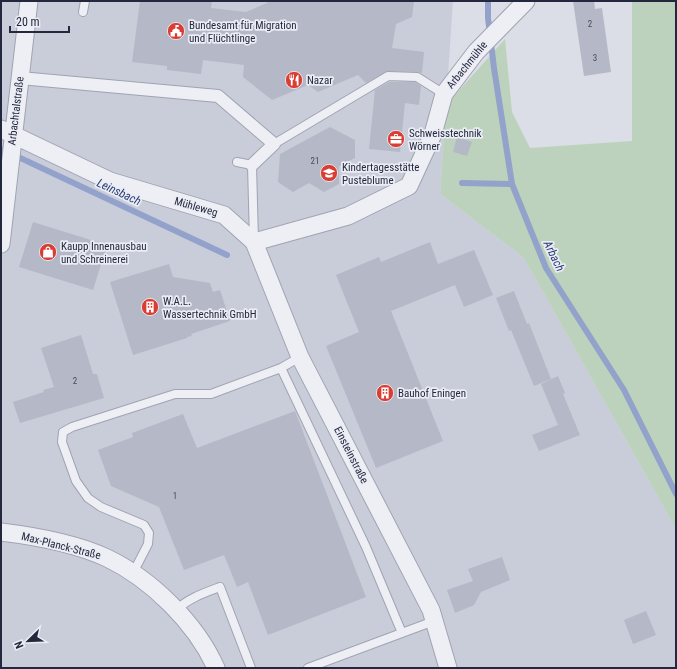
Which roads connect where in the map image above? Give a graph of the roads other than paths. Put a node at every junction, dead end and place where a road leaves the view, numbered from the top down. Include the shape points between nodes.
1 (29, 1) edge
2 (85, 1) edge
3 (526, 1) edge
4 (83, 12) dead end
5 (20, 78) junction
6 (444, 94) junction
7 (7, 132) edge
8 (274, 144) junction
9 (237, 162) dead end
10 (252, 164) junction
11 (4, 203) edge
12 (254, 242) junction
13 (1, 244) edge
14 (300, 357) junction
15 (281, 368) junction
16 (1, 532) edge
17 (133, 573) junction
18 (176, 610) junction
19 (434, 621) junction
20 (402, 633) junction
21 (216, 668) edge
22 (251, 668) edge
23 (308, 668) edge
24 (448, 668) edge

1 - 5 street, Arbachtalstraße
2 - 4 lane
3 - 6 street, Arbachmühle via 476,52
5 - 7 street, Arbachtalstraße
5 - 8 street via 218,96
6 - 8 lane via 417,77 388,76
6 - 12 street, Arbachmühle via 433,134 409,186 348,216
7 - 11 street, Arbachtalstraße via 9,176
7 - 12 street, Mühleweg via 110,181 224,215
8 - 10 street
9 - 10 lane
10 - 12 lane
11 - 13 street, Arbachtalstraße
12 - 14 street, Einsteinstraße
14 - 15 lane
14 - 19 street, Einsteinstraße via 431,610
15 - 17 lane via 211,394 176,394 63,432 62,442 76,481 88,498 144,525 149,533 148,544
15 - 20 lane via 366,547
16 - 17 street, Max-Planck-Straße via 78,548 106,558
17 - 18 street, Max-Planck-Straße
18 - 21 street, Max-Planck-Straße via 203,643
18 - 22 lane via 195,596 220,587
19 - 20 lane
19 - 24 street, Einsteinstraße
20 - 23 lane

